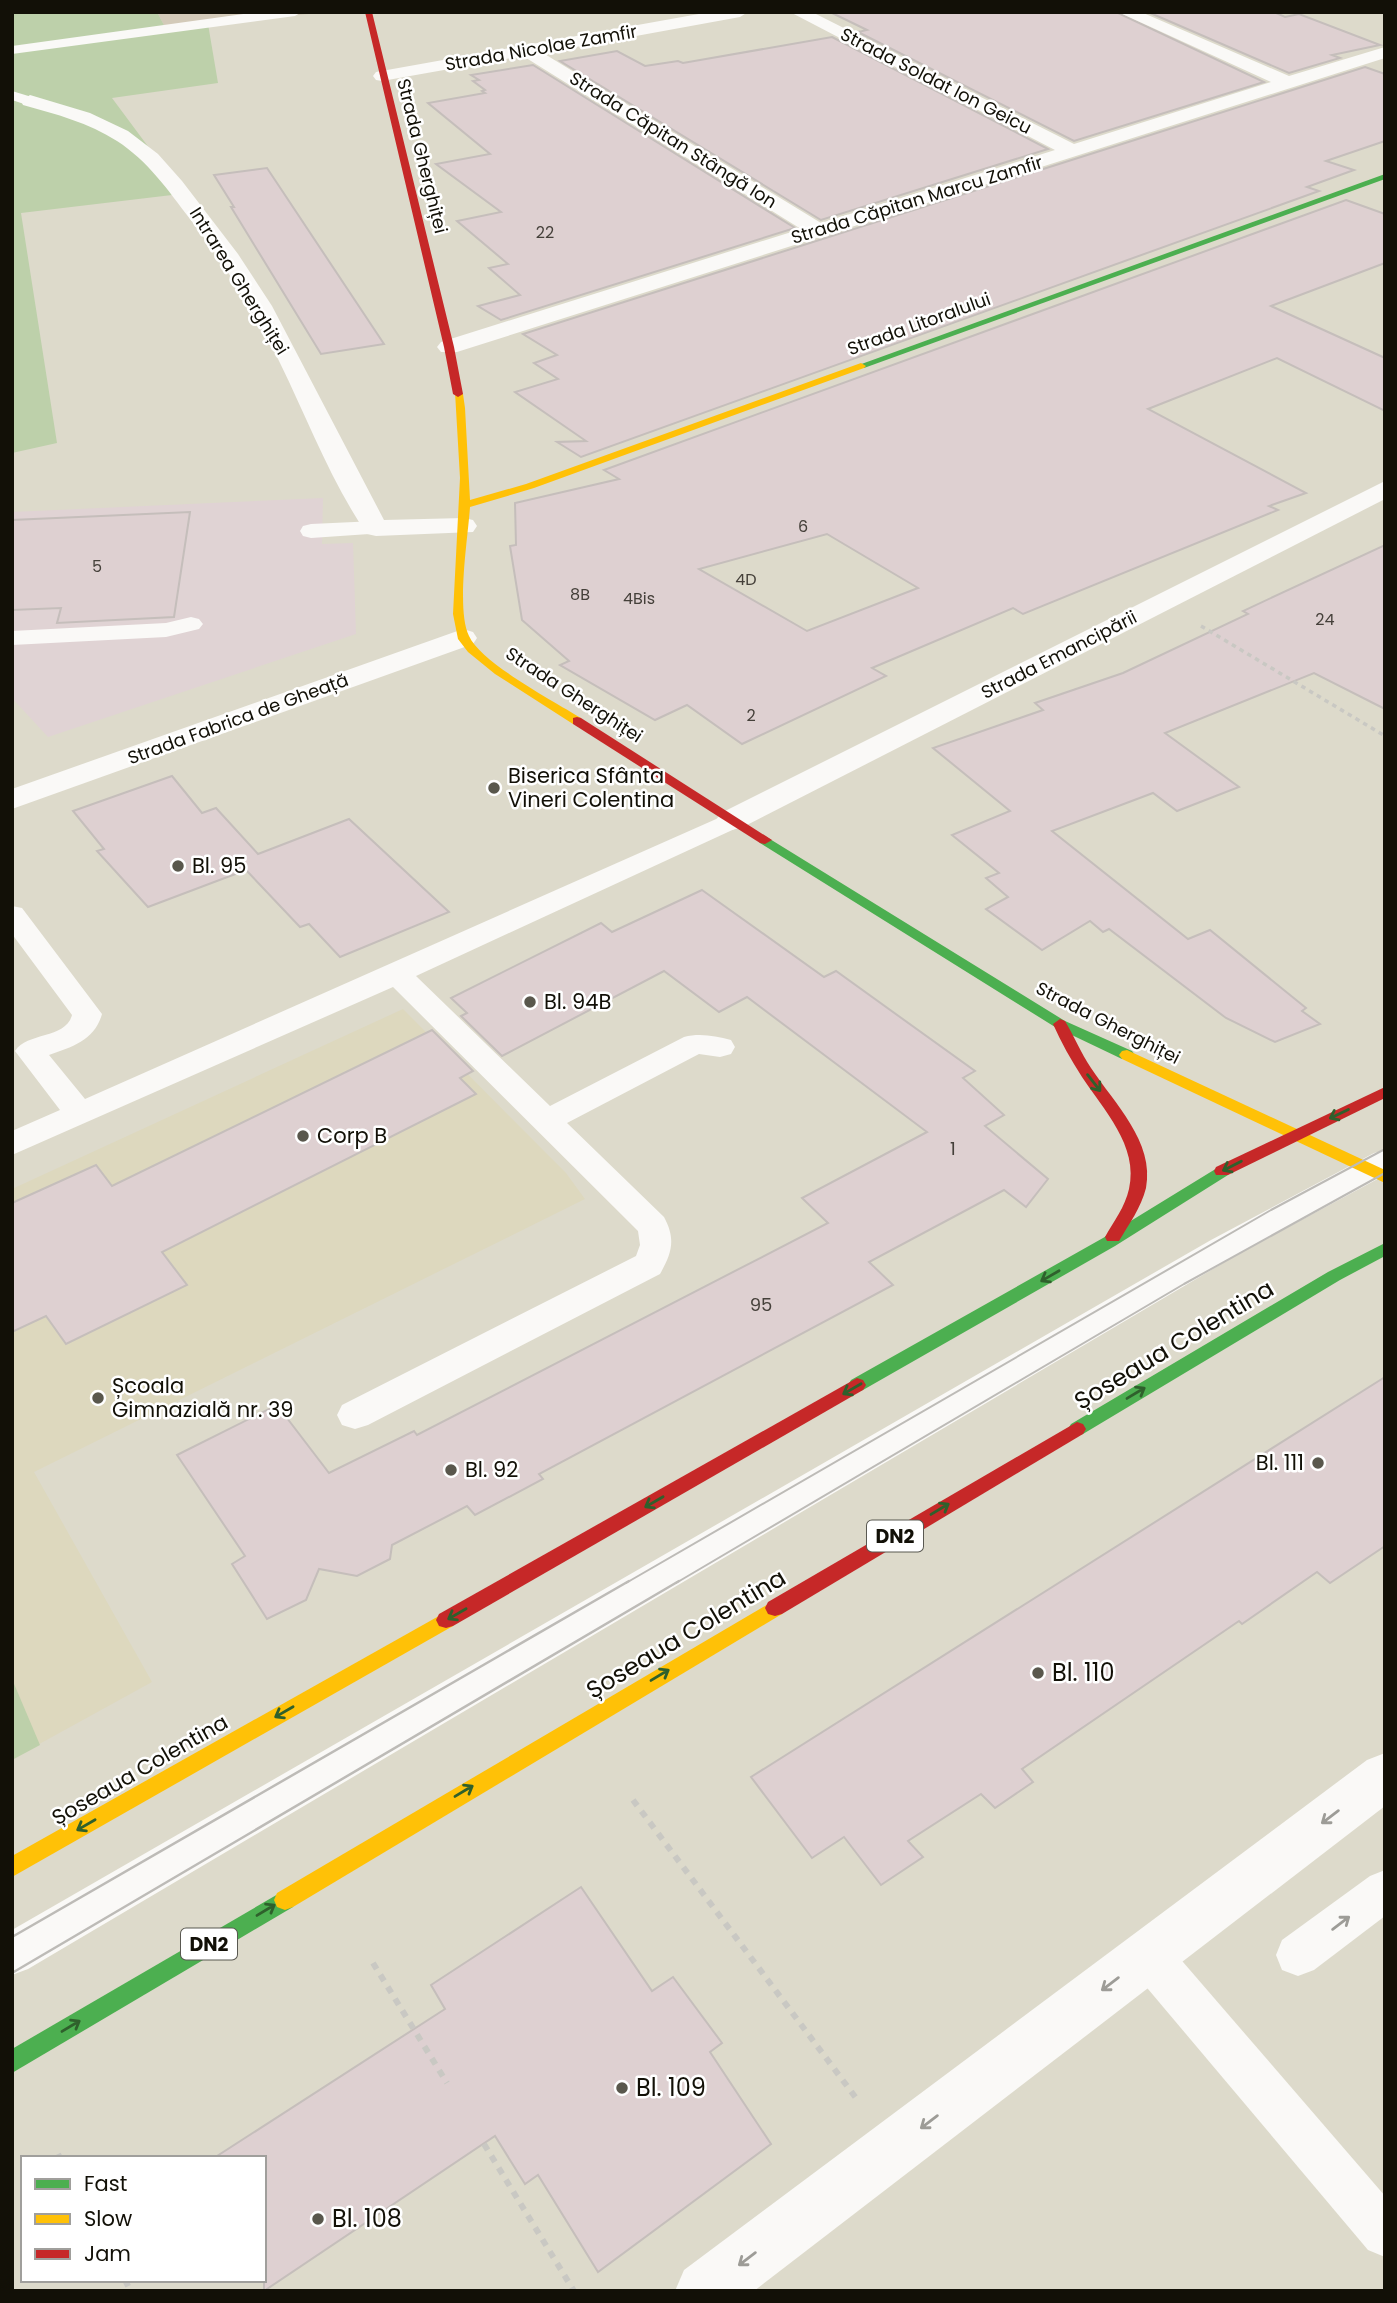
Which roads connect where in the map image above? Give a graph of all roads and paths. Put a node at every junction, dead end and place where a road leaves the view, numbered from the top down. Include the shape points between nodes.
1 (295, 12) edge
2 (368, 12) edge
3 (740, 12) edge
4 (798, 12) edge
5 (1126, 12) edge
6 (12, 50) edge
7 (526, 50) junction
8 (1385, 52) edge
9 (382, 76) junction
10 (1289, 83) junction
11 (21, 98) edge
12 (1073, 151) junction
13 (1385, 176) edge
14 (819, 231) junction
15 (449, 347) junction
16 (1385, 489) edge
17 (464, 515) junction
18 (376, 528) junction
19 (311, 530) dead end
20 (1161, 602) junction
21 (191, 624) dead end
22 (12, 638) edge
23 (463, 638) junction
24 (1385, 736) edge
25 (12, 800) edge
26 (732, 820) junction
27 (12, 914) edge
28 (397, 974) junction
29 (1060, 1024) junction
30 (720, 1047) dead end
31 (1385, 1092) edge
32 (80, 1114) junction
33 (545, 1121) junction
34 (1293, 1136) junction
35 (12, 1144) edge
36 (1379, 1169) edge
37 (1109, 1242) junction
38 (1385, 1249) edge
39 (355, 1415) dead end
40 (1385, 1776) edge
41 (633, 1800) dead end
42 (12, 1867) edge
43 (1385, 1890) edge
44 (12, 1954) edge
45 (1148, 1955) junction
46 (1298, 1955) dead end
47 (373, 1964) dead end
48 (12, 2062) edge
49 (447, 2083) dead end
50 (484, 2144) dead end
51 (894, 2148) junction
52 (1385, 2233) edge
53 (574, 2291) edge
54 (705, 2291) edge

1 - 6 lane
2 - 9 main road, Strada Gherghiței
3 - 7 street, Strada Nicolae Zamfir
4 - 12 street, Strada Soldat Ion Geicu
5 - 10 street
7 - 9 street, Strada Nicolae Zamfir
7 - 14 street, Strada Căpitan Stângă Ion
8 - 10 street, Strada Căpitan Marcu Zamfir
9 - 15 main road, Strada Gherghiței
10 - 12 street, Strada Căpitan Marcu Zamfir
11 - 18 street, Intrarea Gherghiței via 98,123 158,164 215,238 278,337 348,483
12 - 14 street, Strada Căpitan Marcu Zamfir
13 - 17 main road, Strada Litoralului via 530,486
14 - 15 street, Strada Căpitan Marcu Zamfir
15 - 17 main road, Strada Gherghiței via 466,436
16 - 20 street, Strada Emancipării
17 - 18 street
17 - 23 main road, Strada Gherghiței via 459,619
18 - 19 lane
20 - 24 path
20 - 26 street, Strada Emancipării
21 - 22 lane via 166,630
23 - 25 street, Strada Fabrica de Gheață
23 - 26 main road, Strada Gherghiței via 513,680
26 - 28 lane
26 - 29 main road, Strada Gherghiței
27 - 32 lane via 87,1014 83,1027 74,1034 30,1051
28 - 32 lane
28 - 33 lane
29 - 34 main road, Strada Gherghiței
29 -> 37 main road via 1068,1048 1115,1108 1141,1173 1129,1216
30 - 33 lane via 695,1044
31 -> 34 main road, Șoseaua Colentina
32 - 35 lane
33 - 39 lane via 652,1225 657,1243 648,1265
34 - 36 main road, Strada Gherghiței
34 -> 37 main road, Șoseaua Colentina via 1219,1172
36 - 44 lane via 1223,1248
37 -> 42 main road, Șoseaua Colentina
48 -> 38 main road, Șoseaua Colentina / DN2
40 -> 45 street
41 - 51 path
46 -> 43 lane
45 -> 51 street
45 - 52 lane
47 - 49 path
50 - 53 path
51 -> 54 street

